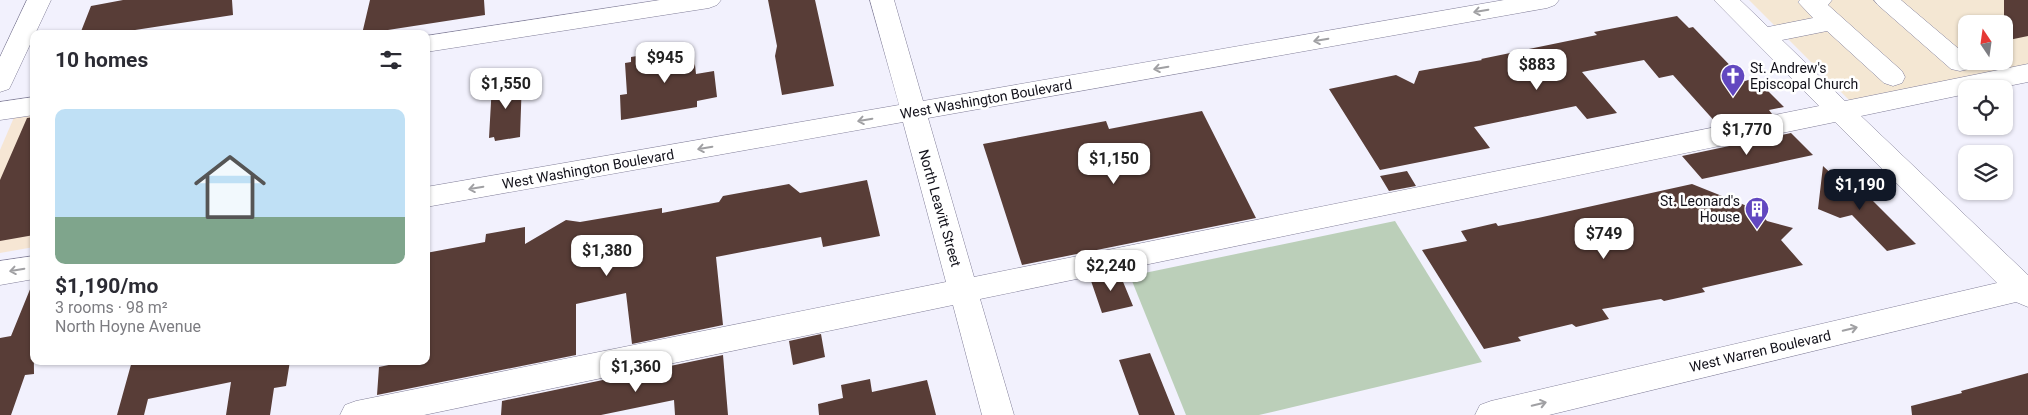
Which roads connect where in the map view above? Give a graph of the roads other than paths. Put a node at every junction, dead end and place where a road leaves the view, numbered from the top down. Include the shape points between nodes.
1 (39, 0) edge
2 (709, 0) edge
3 (882, 0) edge
4 (1546, 0) edge
5 (1726, 0) edge
6 (1820, 0) edge
7 (1886, 0) edge
8 (1832, 22) junction
9 (1763, 36) junction
10 (430, 43) edge
11 (1958, 61) edge
12 (2028, 73) edge
13 (1893, 77) dead end
14 (0, 82) edge
15 (30, 107) edge
16 (0, 111) edge
17 (913, 112) junction
18 (1840, 112) junction
19 (430, 196) edge
20 (30, 268) edge
21 (0, 273) edge
22 (2026, 290) edge
23 (964, 292) junction
24 (356, 415) edge
25 (998, 415) edge
26 (1491, 415) edge

1 - 14 street
2 - 10 street
3 - 17 street, North Leavitt Street
4 -> 17 street, West Washington Boulevard
5 - 9 street
6 - 8 street via 1810,2
7 - 11 street
8 - 9 street
8 - 13 street
9 - 18 street
12 - 18 street
15 - 16 street
17 -> 19 street, West Washington Boulevard
17 - 23 street, North Leavitt Street
18 - 22 street
18 - 23 street
20 -> 21 street
26 -> 22 street, West Warren Boulevard
23 - 24 street
23 - 25 street, North Leavitt Street

